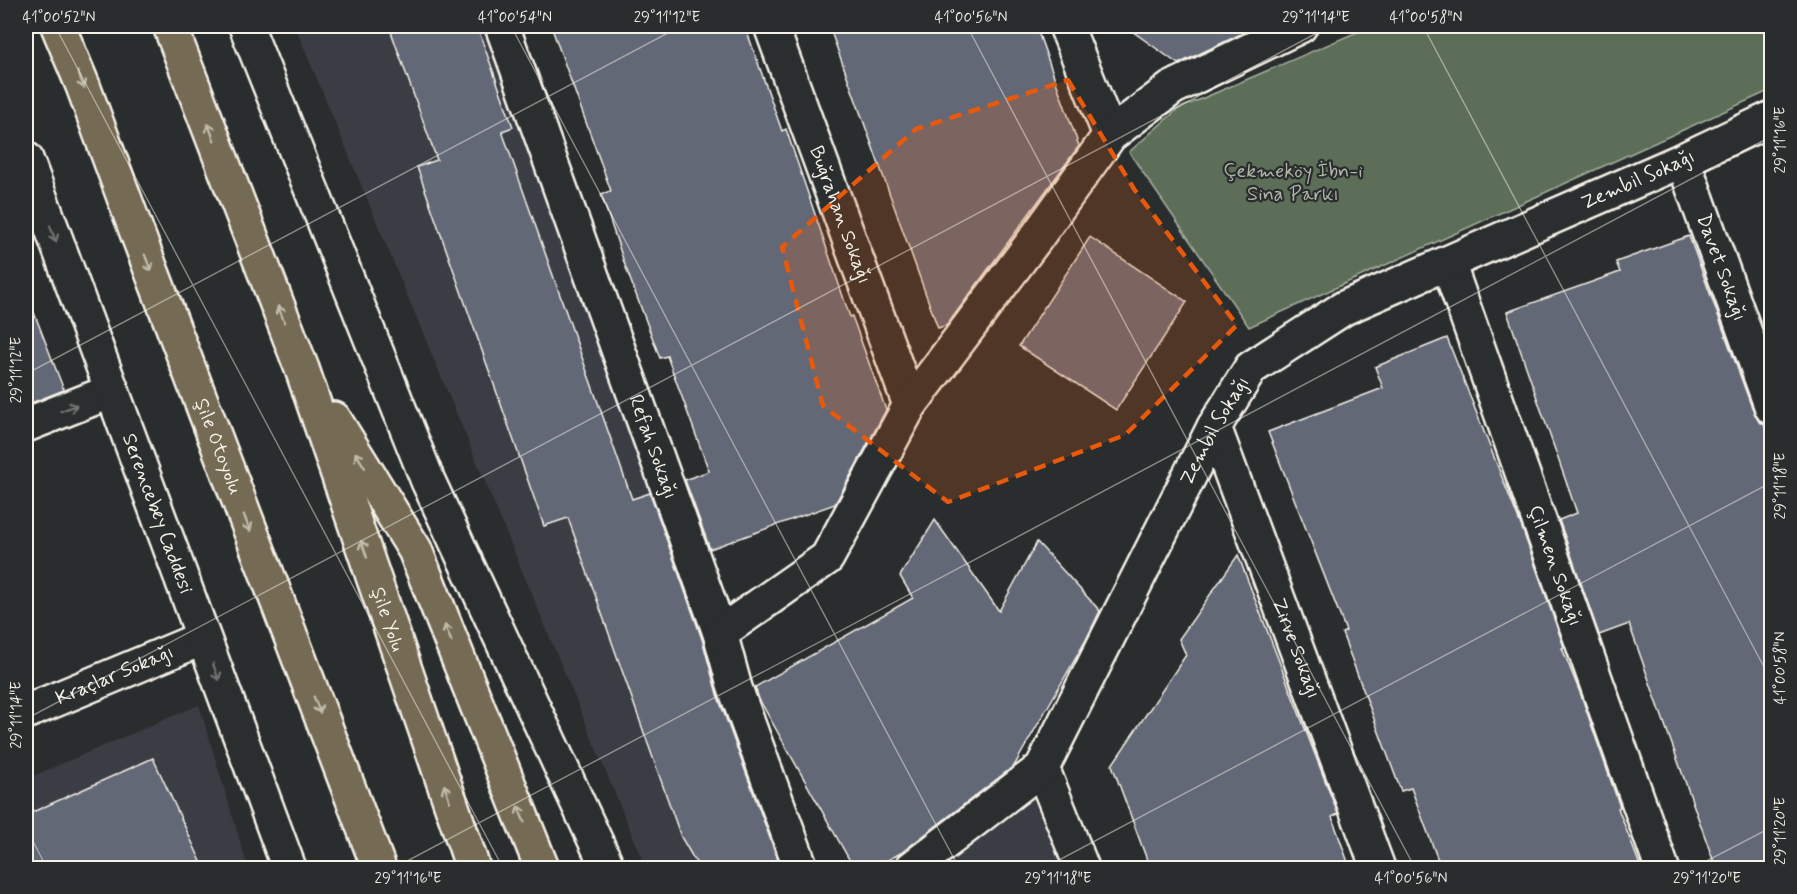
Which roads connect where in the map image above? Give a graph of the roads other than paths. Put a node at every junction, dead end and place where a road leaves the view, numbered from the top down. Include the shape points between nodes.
1 (58, 26) edge
2 (170, 26) edge
3 (246, 26) edge
4 (502, 26) edge
5 (771, 26) edge
6 (1066, 26) edge
7 (1300, 26) edge
8 (1772, 118) edge
9 (1110, 135) junction
10 (26, 159) edge
11 (1683, 160) junction
12 (1448, 263) junction
13 (302, 369) junction
14 (112, 391) junction
15 (910, 405) junction
16 (1772, 408) edge
17 (26, 425) edge
18 (1214, 428) junction
19 (720, 633) junction
20 (203, 638) junction
21 (26, 712) edge
22 (1042, 768) junction
23 (289, 868) edge
24 (379, 868) edge
25 (473, 868) edge
26 (542, 868) edge
27 (608, 868) edge
28 (801, 868) edge
29 (912, 868) edge
30 (1082, 868) edge
31 (1378, 868) edge
32 (1662, 868) edge

1 -> 24 highway, Şile Otoyolu
13 -> 2 highway
3 - 27 street via 428,482
4 - 19 street, Refah Sokağı
5 - 15 street, Buğrahan Sokağı
6 - 9 street
7 - 9 street via 1172,88
8 - 11 street, Zembil Sokağı
9 - 15 street
10 -> 14 street, Serencebey Caddesi
11 - 12 street, Zembil Sokağı
11 - 16 street, Davet Sokağı
12 - 18 street, Zembil Sokağı via 1344,308 1251,368
12 - 32 street, Çilmen Sokağı
25 -> 13 highway, Şile Yolu
26 -> 13 highway via 416,550
17 -> 14 street
14 - 20 street, Serencebey Caddesi
15 - 19 street via 827,558
18 - 22 street, Zembil Sokağı
18 - 31 street, Zirve Sokağı
19 - 28 street, Refah Sokağı via 735,688
20 - 21 street, Kraçlar Sokağı
20 -> 23 street, Serencebey Caddesi
22 - 29 street, Zembil Sokağı
22 - 30 street

